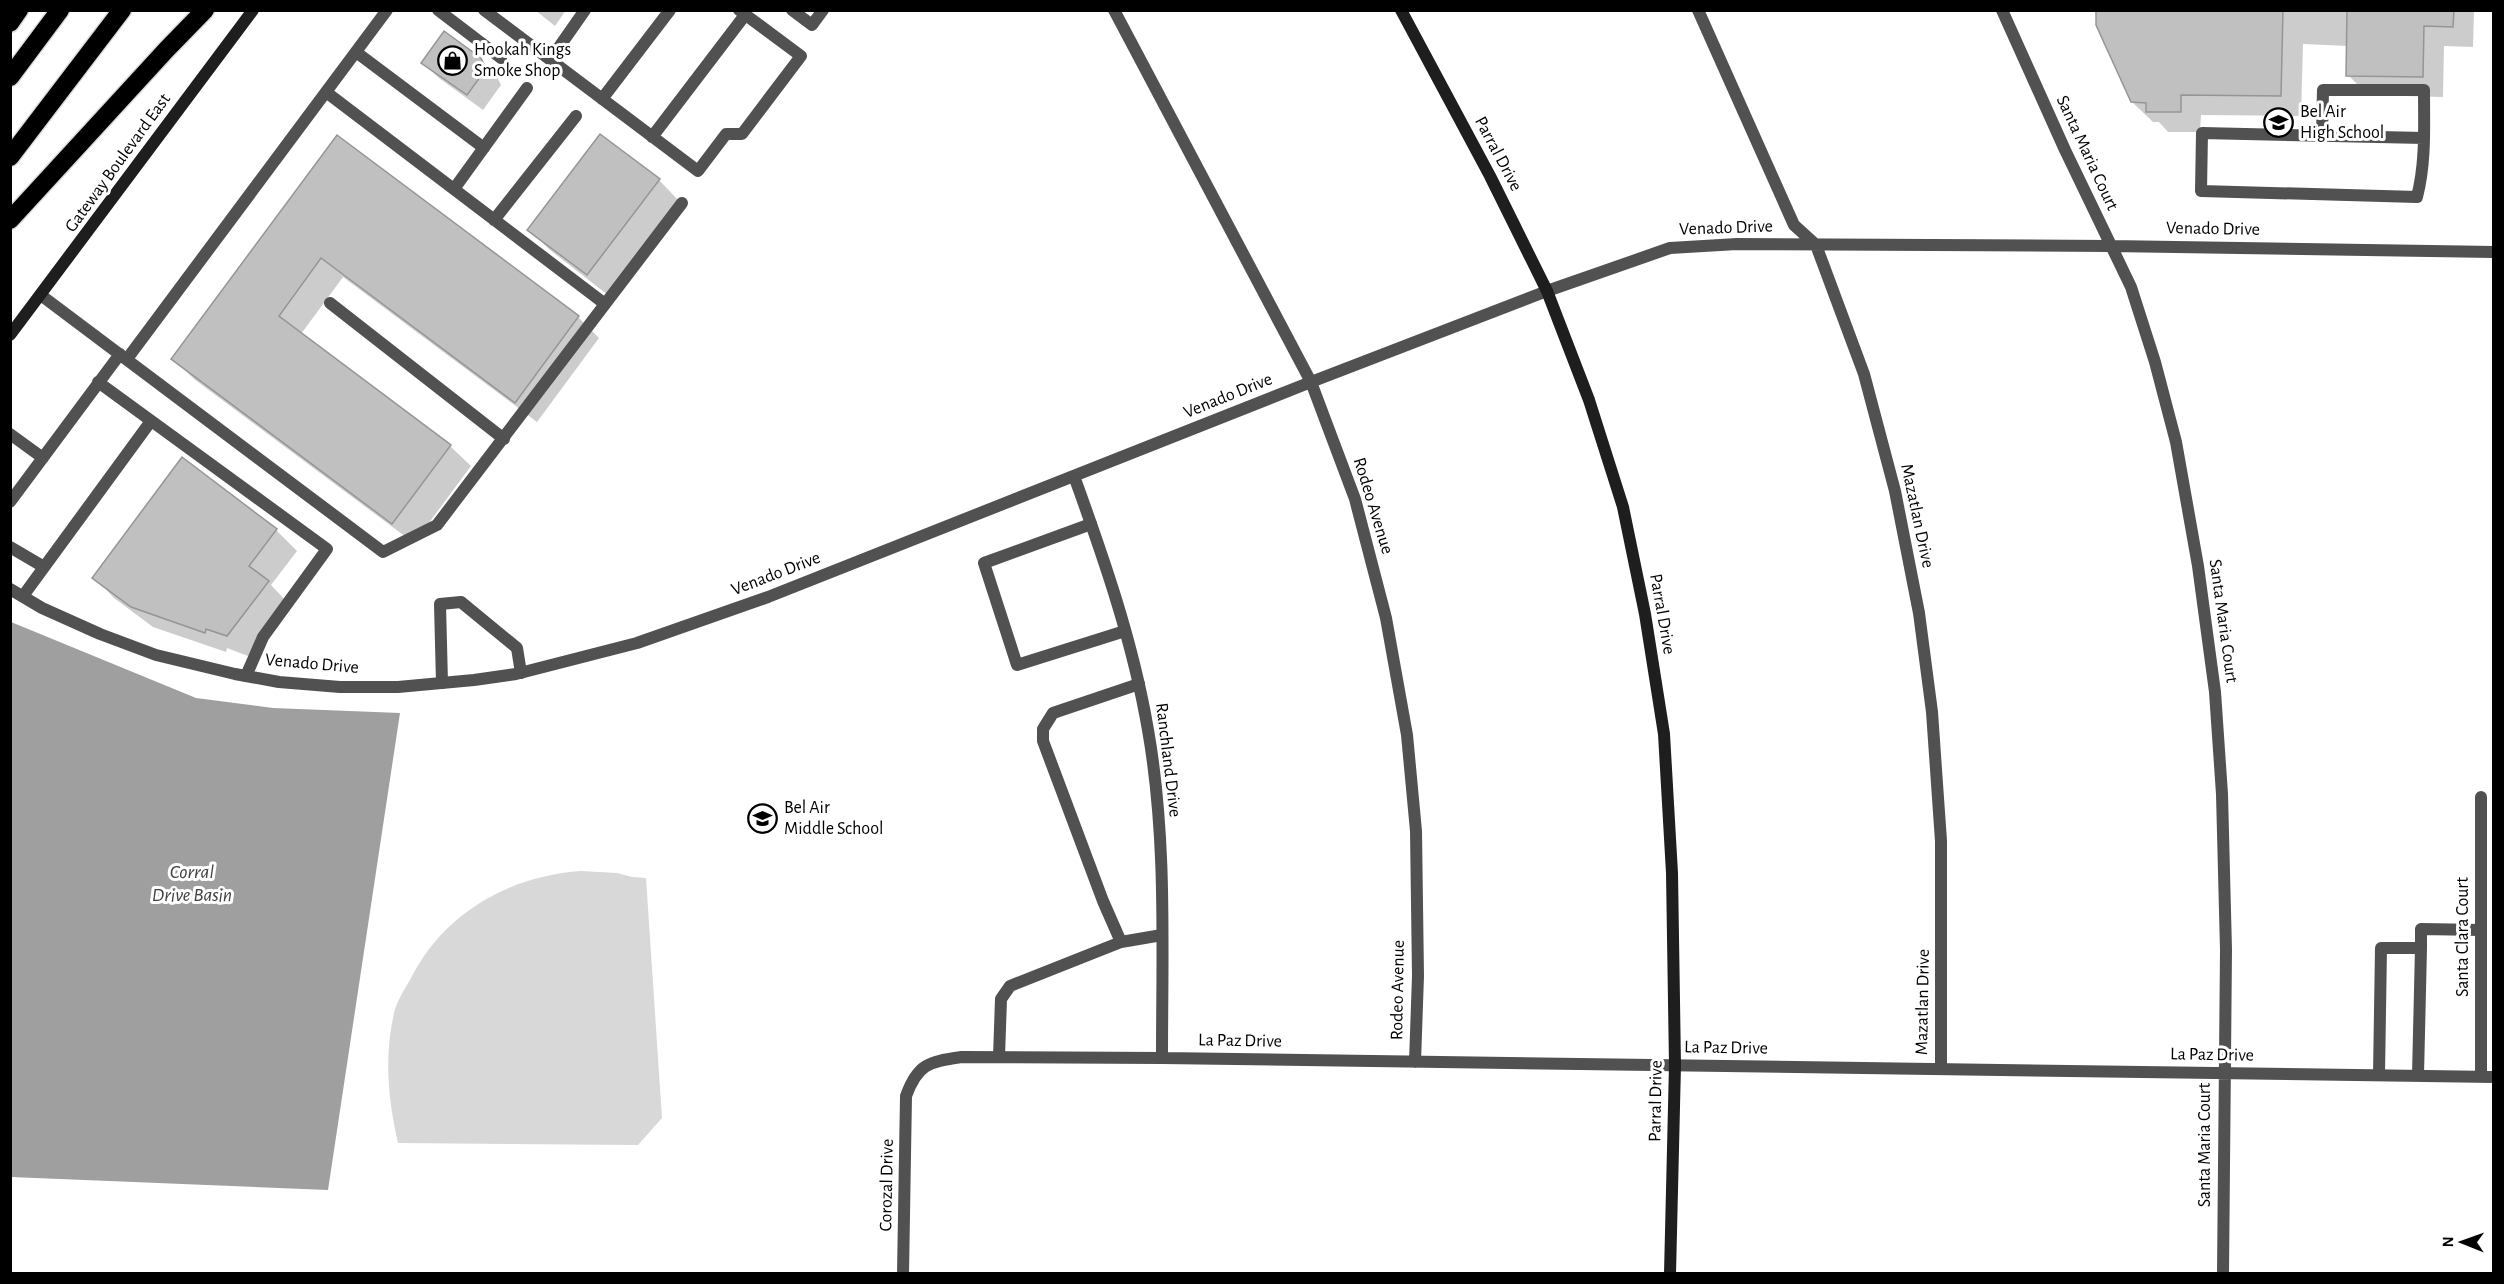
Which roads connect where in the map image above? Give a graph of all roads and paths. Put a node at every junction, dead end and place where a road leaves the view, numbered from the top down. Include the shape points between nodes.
1 (19, 10) edge
2 (60, 10) edge
3 (122, 10) edge
4 (204, 10) edge
5 (253, 10) edge
6 (387, 10) edge
7 (438, 10) edge
8 (484, 10) edge
9 (585, 10) edge
10 (670, 10) edge
11 (792, 10) edge
12 (823, 10) edge
13 (1114, 10) edge
14 (1401, 10) edge
15 (1698, 10) edge
16 (2002, 10) edge
17 (742, 13) edge
18 (10, 23) edge
19 (356, 52) junction
20 (501, 58) dead end
21 (550, 60) junction
22 (10, 77) edge
23 (527, 88) dead end
24 (326, 92) junction
25 (602, 99) junction
26 (576, 116) dead end
27 (2322, 136) junction
28 (652, 137) junction
29 (2424, 138) junction
30 (484, 148) junction
31 (10, 157) edge
32 (454, 189) junction
33 (682, 203) dead end
34 (10, 220) edge
35 (494, 220) junction
36 (1816, 245) junction
37 (2111, 246) junction
38 (2493, 252) edge
39 (1547, 291) junction
40 (42, 296) junction
41 (330, 303) dead end
42 (605, 304) junction
43 (10, 335) edge
44 (123, 356) junction
45 (98, 382) junction
46 (1311, 382) junction
47 (151, 421) junction
48 (10, 434) edge
49 (504, 438) junction
50 (43, 458) junction
51 (1074, 476) junction
52 (10, 502) edge
53 (1091, 524) junction
54 (10, 547) edge
55 (44, 567) junction
56 (10, 589) edge
57 (22, 596) junction
58 (1125, 630) junction
59 (521, 672) junction
60 (246, 676) junction
61 (442, 683) junction
62 (1139, 684) junction
63 (2481, 797) dead end
64 (2481, 930) junction
65 (1162, 935) junction
66 (1121, 942) junction
67 (2421, 948) junction
68 (999, 1057) junction
69 (1162, 1058) junction
70 (1415, 1062) junction
71 (1675, 1065) junction
72 (1941, 1069) junction
73 (2223, 1073) junction
74 (2379, 1075) junction
75 (2418, 1075) junction
76 (2487, 1076) edge
77 (906, 1096) joint
78 (903, 1274) edge
79 (1670, 1274) edge
80 (2223, 1274) edge

1 - 18 highway
2 - 22 highway
3 - 31 highway
4 - 34 highway
5 - 40 street, Gateway Boulevard East
6 - 19 street
7 - 20 street
8 - 21 street
9 - 21 street
10 - 25 street
11 - 12 street via 812,25
13 - 46 street, Rodeo Avenue
14 - 39 street, Parral Drive
15 - 36 street, Mazatlan Drive via 1794,225
16 - 37 street, Santa Maria Court
17 - 28 street
17 - 28 street via 801,56 742,134 726,134 699,171
19 - 24 street
19 - 30 street
21 - 25 street
23 - 30 street
24 - 32 street
24 - 44 street
25 - 28 street
26 - 35 street
27 - 29 street
27 - 29 street via 2323,90 2424,90
27 - 29 street via 2202,133 2200,190 2417,197 2423,175
30 - 32 street
32 - 35 street
33 - 42 street
35 - 42 street
36 - 37 street, Venado Drive
36 - 39 street, Venado Drive via 1670,248
36 - 72 street, Mazatlan Drive via 1864,374 1895,491 1919,613 1932,712 1941,841
37 - 38 street, Venado Drive
37 - 73 street, Santa Maria Court via 2131,287 2155,362 2176,442 2198,566 2215,692 2222,794 2226,950
39 - 46 street, Venado Drive
39 - 71 street, Parral Drive via 1589,400 1623,507 1647,624 1665,745
40 - 43 street, Gateway Boulevard East
40 - 44 street
41 - 49 street
42 - 49 street
44 - 45 street
44 - 49 street via 383,552 437,525
45 - 47 street
45 - 50 street
46 - 51 street, Venado Drive
46 - 70 street, Rodeo Avenue via 1355,499 1386,618 1407,735 1416,831
47 - 55 street
47 - 60 street via 327,549 263,637
48 - 50 street
50 - 52 street
51 - 53 street, Ranchland Drive
51 - 59 street, Venado Drive via 768,597 637,643
53 - 58 street, Ranchland Drive
53 - 58 street via 984,562 1017,665
54 - 55 street
55 - 57 street
56 - 57 street, Venado Drive
57 - 60 street, Venado Drive via 100,634 156,655
58 - 62 street, Ranchland Drive
59 - 61 street, Venado Drive
59 - 61 street via 516,648 461,602 440,604
60 - 61 street, Venado Drive via 340,687
62 - 65 street, Ranchland Drive via 1157,804
62 - 66 street via 1053,713 1043,729 1043,741
63 - 64 street, Santa Clara Court
64 - 67 street via 2421,928
64 - 76 street, Santa Clara Court
65 - 66 street
65 - 69 street, Ranchland Drive
66 - 68 street via 1010,986 1001,999
67 - 74 street via 2381,948
67 - 75 street
68 - 69 street, La Paz Drive
68 - 77 street, La Paz Drive via 932,1062 917,1071
69 - 70 street, La Paz Drive
70 - 71 street, La Paz Drive
71 - 72 street, La Paz Drive
71 - 79 street, Parral Drive
72 - 73 street, La Paz Drive
73 - 74 street, La Paz Drive
73 - 80 street, Santa Maria Court
74 - 75 street, La Paz Drive
75 - 76 street, La Paz Drive
77 - 78 street, Corozal Drive

